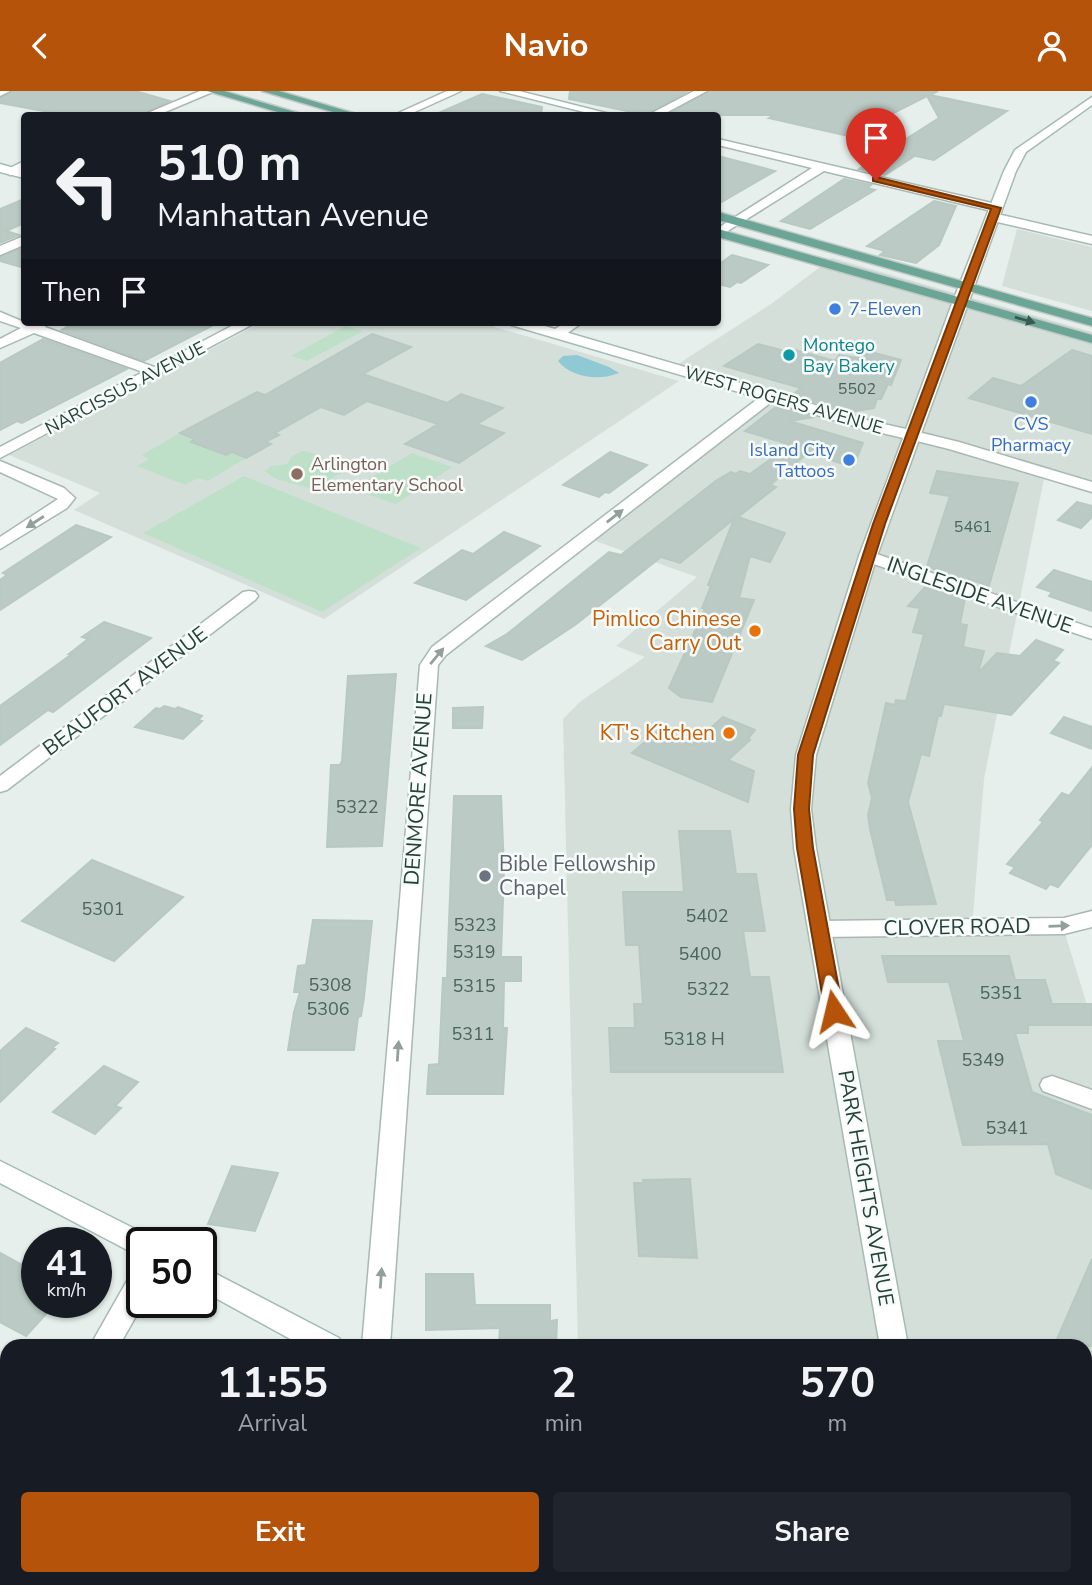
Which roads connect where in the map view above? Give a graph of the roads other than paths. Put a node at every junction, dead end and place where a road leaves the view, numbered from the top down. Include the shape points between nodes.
1 (211, 91) edge
2 (267, 91) edge
3 (456, 91) edge
4 (505, 91) edge
5 (702, 91) edge
6 (1092, 100) edge
7 (157, 112) edge
8 (288, 112) edge
9 (343, 112) edge
10 (407, 112) edge
11 (595, 112) edge
12 (660, 112) edge
13 (721, 143) edge
14 (21, 166) edge
15 (822, 167) junction
16 (3, 169) edge
17 (21, 174) edge
18 (994, 212) junction
19 (721, 216) edge
20 (737, 221) junction
21 (721, 231) edge
22 (721, 234) edge
23 (1092, 240) edge
24 (21, 241) edge
25 (763, 245) junction
26 (0, 251) edge
27 (966, 286) junction
28 (960, 301) junction
29 (0, 316) edge
30 (21, 321) edge
31 (1092, 322) edge
32 (38, 326) edge
33 (42, 326) edge
34 (242, 326) edge
35 (530, 326) edge
36 (570, 326) edge
37 (557, 334) junction
38 (1092, 339) edge
39 (0, 344) edge
40 (155, 372) junction
41 (769, 397) junction
42 (911, 435) junction
43 (0, 453) edge
44 (0, 466) edge
45 (1092, 487) edge
46 (0, 544) edge
47 (868, 557) junction
48 (249, 596) dead end
49 (1092, 634) edge
50 (0, 786) edge
51 (1092, 918) edge
52 (820, 929) junction
53 (1052, 1085) dead end
54 (1092, 1100) edge
55 (0, 1171) edge
56 (126, 1237) edge
57 (217, 1286) edge
58 (126, 1308) edge
59 (108, 1339) edge
60 (316, 1339) edge
61 (377, 1339) edge
62 (893, 1339) edge

1 - 7 street
1 - 8 main road
2 - 9 main road
3 - 10 street
4 - 11 street
5 - 12 street
6 - 18 street, PARK HEIGHTS AVENUE via 1021,150
13 - 15 street
14 - 16 street
15 - 18 street
15 - 20 street
16 - 17 street
18 - 23 street
18 - 27 street, PARK HEIGHTS AVENUE
19 - 20 main road
20 - 21 street
20 - 27 main road
22 - 25 main road
24 - 26 street
25 - 27 main road via 798,248 949,288
25 - 28 main road
27 - 28 street, PARK HEIGHTS AVENUE
27 - 31 main road
28 -> 38 main road
28 - 42 street, PARK HEIGHTS AVENUE
29 - 30 street
32 - 39 street
33 - 40 street
34 - 40 street, NARCISSUS AVENUE
35 - 37 street, WEST ROGERS AVENUE
36 - 37 street
37 - 41 street, WEST ROGERS AVENUE
40 - 43 street, NARCISSUS AVENUE
41 - 42 street, WEST ROGERS AVENUE
61 -> 41 street, DENMORE AVENUE via 429,665 439,651
42 - 45 street, WEST ROGERS AVENUE
42 - 47 street, PARK HEIGHTS AVENUE
44 -> 46 street via 67,498
47 - 49 street, INGLESIDE AVENUE
47 - 52 street, PARK HEIGHTS AVENUE via 802,780 805,848
48 - 50 street, BEAUFORT AVENUE
52 -> 51 street, CLOVER ROAD via 1064,926
52 - 62 street, PARK HEIGHTS AVENUE
53 - 54 street
55 - 56 street
57 - 60 street
58 - 59 street

